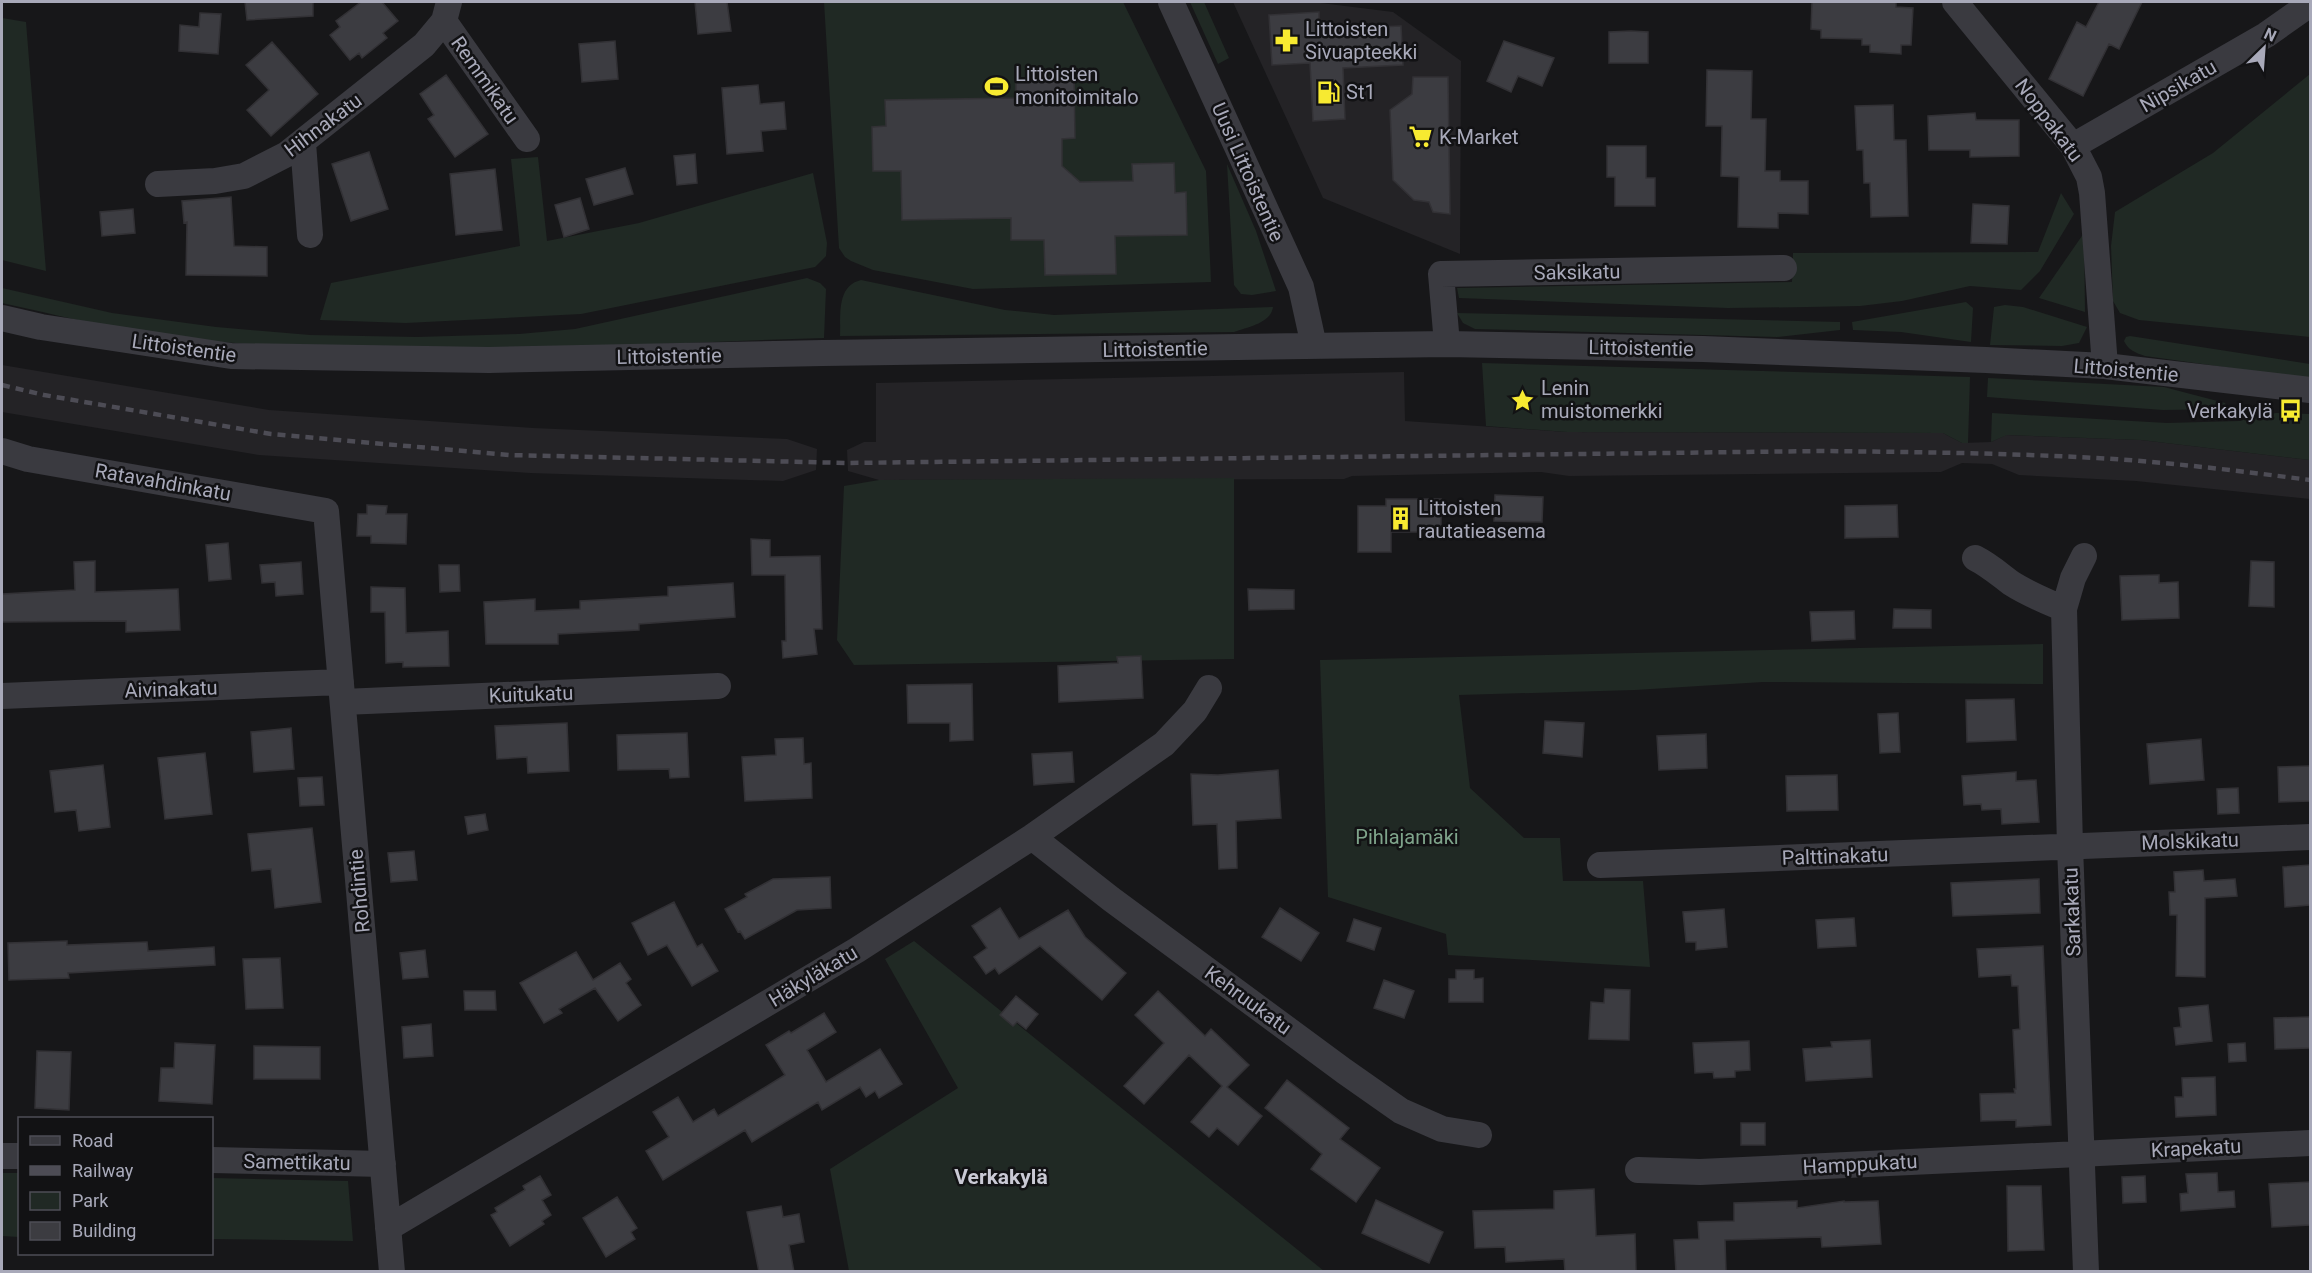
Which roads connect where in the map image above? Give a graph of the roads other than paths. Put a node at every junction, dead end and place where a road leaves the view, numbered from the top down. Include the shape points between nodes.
1 (1171, 2) edge
2 (1955, 2) edge
3 (2310, 4) edge
4 (446, 11) edge
5 (527, 139) dead end
6 (303, 143) junction
7 (2073, 146) junction
8 (158, 184) dead end
9 (310, 235) dead end
10 (1784, 268) dead end
11 (2, 318) edge
12 (1447, 344) junction
13 (1314, 346) junction
14 (2105, 366) junction
15 (2310, 390) edge
16 (2, 451) edge
17 (326, 511) joint
18 (2084, 556) dead end
19 (1975, 558) dead end
20 (2064, 609) junction
21 (718, 686) dead end
22 (1209, 688) dead end
23 (342, 692) junction
24 (2, 696) edge
25 (1032, 837) junction
26 (2310, 837) edge
27 (2070, 846) junction
28 (1600, 866) dead end
29 (1479, 1135) dead end
30 (2310, 1143) edge
31 (2081, 1153) junction
32 (2, 1156) edge
33 (18, 1156) edge
34 (213, 1160) edge
35 (383, 1164) junction
36 (1638, 1170) dead end
37 (388, 1228) junction
38 (392, 1272) edge
39 (2086, 1272) edge

1 - 13 street, Uusi Littoistentie via 1300,287
2 - 7 street, Noppakatu
3 - 7 street, Nipsikatu via 2266,35
4 - 5 street, Remmikatu
4 - 6 street, Hihnakatu via 424,45
6 - 8 street, Hihnakatu via 244,176
6 - 9 street
7 - 14 street, Noppakatu via 2089,177 2092,193
10 - 12 street, Saksikatu via 1440,274
11 - 13 street, Littoistentie via 231,356 489,360
12 - 13 street, Littoistentie
12 - 14 street, Littoistentie
14 - 15 street, Littoistentie
16 - 17 street, Ratavahdinkatu via 28,459
17 - 23 street, Rohdintie
18 - 20 street, Sarkakatu
19 - 20 street via 2029,594
20 - 27 street, Sarkakatu
21 - 23 street, Kuitukatu
22 - 25 street, Häkyläkatu via 1195,711 1164,744
23 - 24 street, Aivinakatu
23 - 35 street, Rohdintie
25 - 29 street, Kehruukatu via 1401,1111 1442,1129
25 - 37 street, Häkyläkatu via 857,950
26 - 27 street, Molskikatu
27 - 28 street, Palttinakatu
27 - 31 street, Sarkakatu
30 - 31 street, Krapekatu
31 - 36 street, Hamppukatu via 1700,1172
31 - 39 street, Sarkakatu
32 - 33 street
34 - 35 street, Samettikatu
35 - 37 street, Rohdintie
37 - 38 street, Rohdintie

